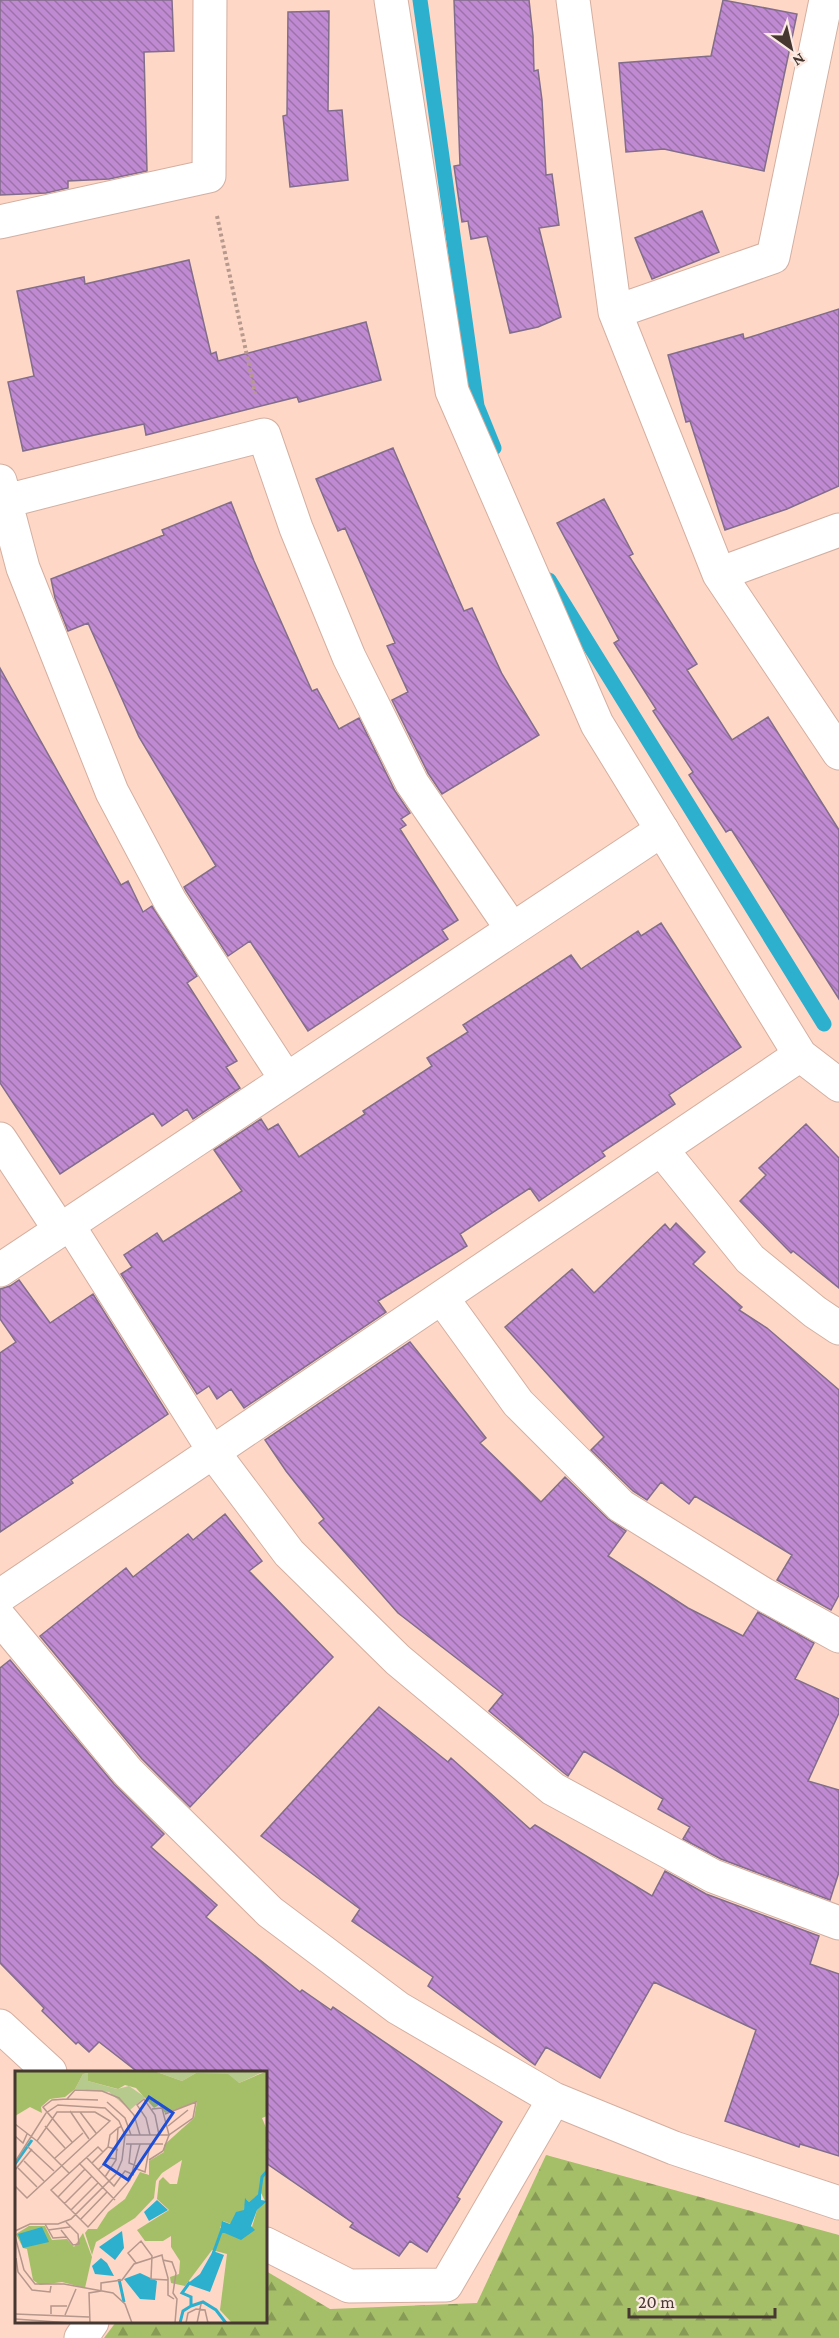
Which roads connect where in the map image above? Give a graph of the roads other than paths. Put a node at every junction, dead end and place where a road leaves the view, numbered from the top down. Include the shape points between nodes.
1 (210, 0) edge
2 (391, 0) edge
3 (573, 0) edge
4 (826, 0) edge
5 (0, 222) edge
6 (615, 312) junction
7 (3, 491) edge
8 (839, 530) edge
9 (719, 574) junction
10 (839, 753) edge
11 (662, 830) junction
12 (512, 929) junction
13 (800, 1055) junction
14 (286, 1079) junction
15 (839, 1085) edge
16 (0, 1139) edge
17 (661, 1149) junction
18 (64, 1227) junction
19 (0, 1270) edge
20 (442, 1298) junction
21 (839, 1328) edge
22 (213, 1452) junction
23 (0, 1596) edge
24 (0, 1618) edge
25 (839, 1636) edge
26 (839, 1923) edge
27 (0, 2026) edge
28 (48, 2071) edge
29 (554, 2099) junction
30 (839, 2203) edge
31 (267, 2245) edge
32 (91, 2323) edge
33 (81, 2338) edge

1 - 5 street via 209,176
2 - 11 street via 452,391 597,724
3 - 6 street
4 - 6 street via 773,257
6 - 9 street
7 - 12 street via 264,435 344,647 412,783
7 - 14 street via 23,568 112,792 170,902
8 - 9 street
9 - 10 street
11 - 12 street
11 - 13 street
12 - 14 street
13 - 15 street
13 - 17 street
14 - 18 street
16 - 18 street
17 - 20 street
17 - 21 street via 750,1259
18 - 19 street
18 - 22 street
20 - 22 street
20 - 25 street via 518,1403 621,1506
22 - 23 street
22 - 26 street via 297,1561 398,1660 554,1789 713,1876
24 - 29 street via 128,1772 270,1912 398,2008
27 - 28 street
29 - 30 street via 674,2148
29 - 31 street via 446,2285 349,2286
32 - 33 street

